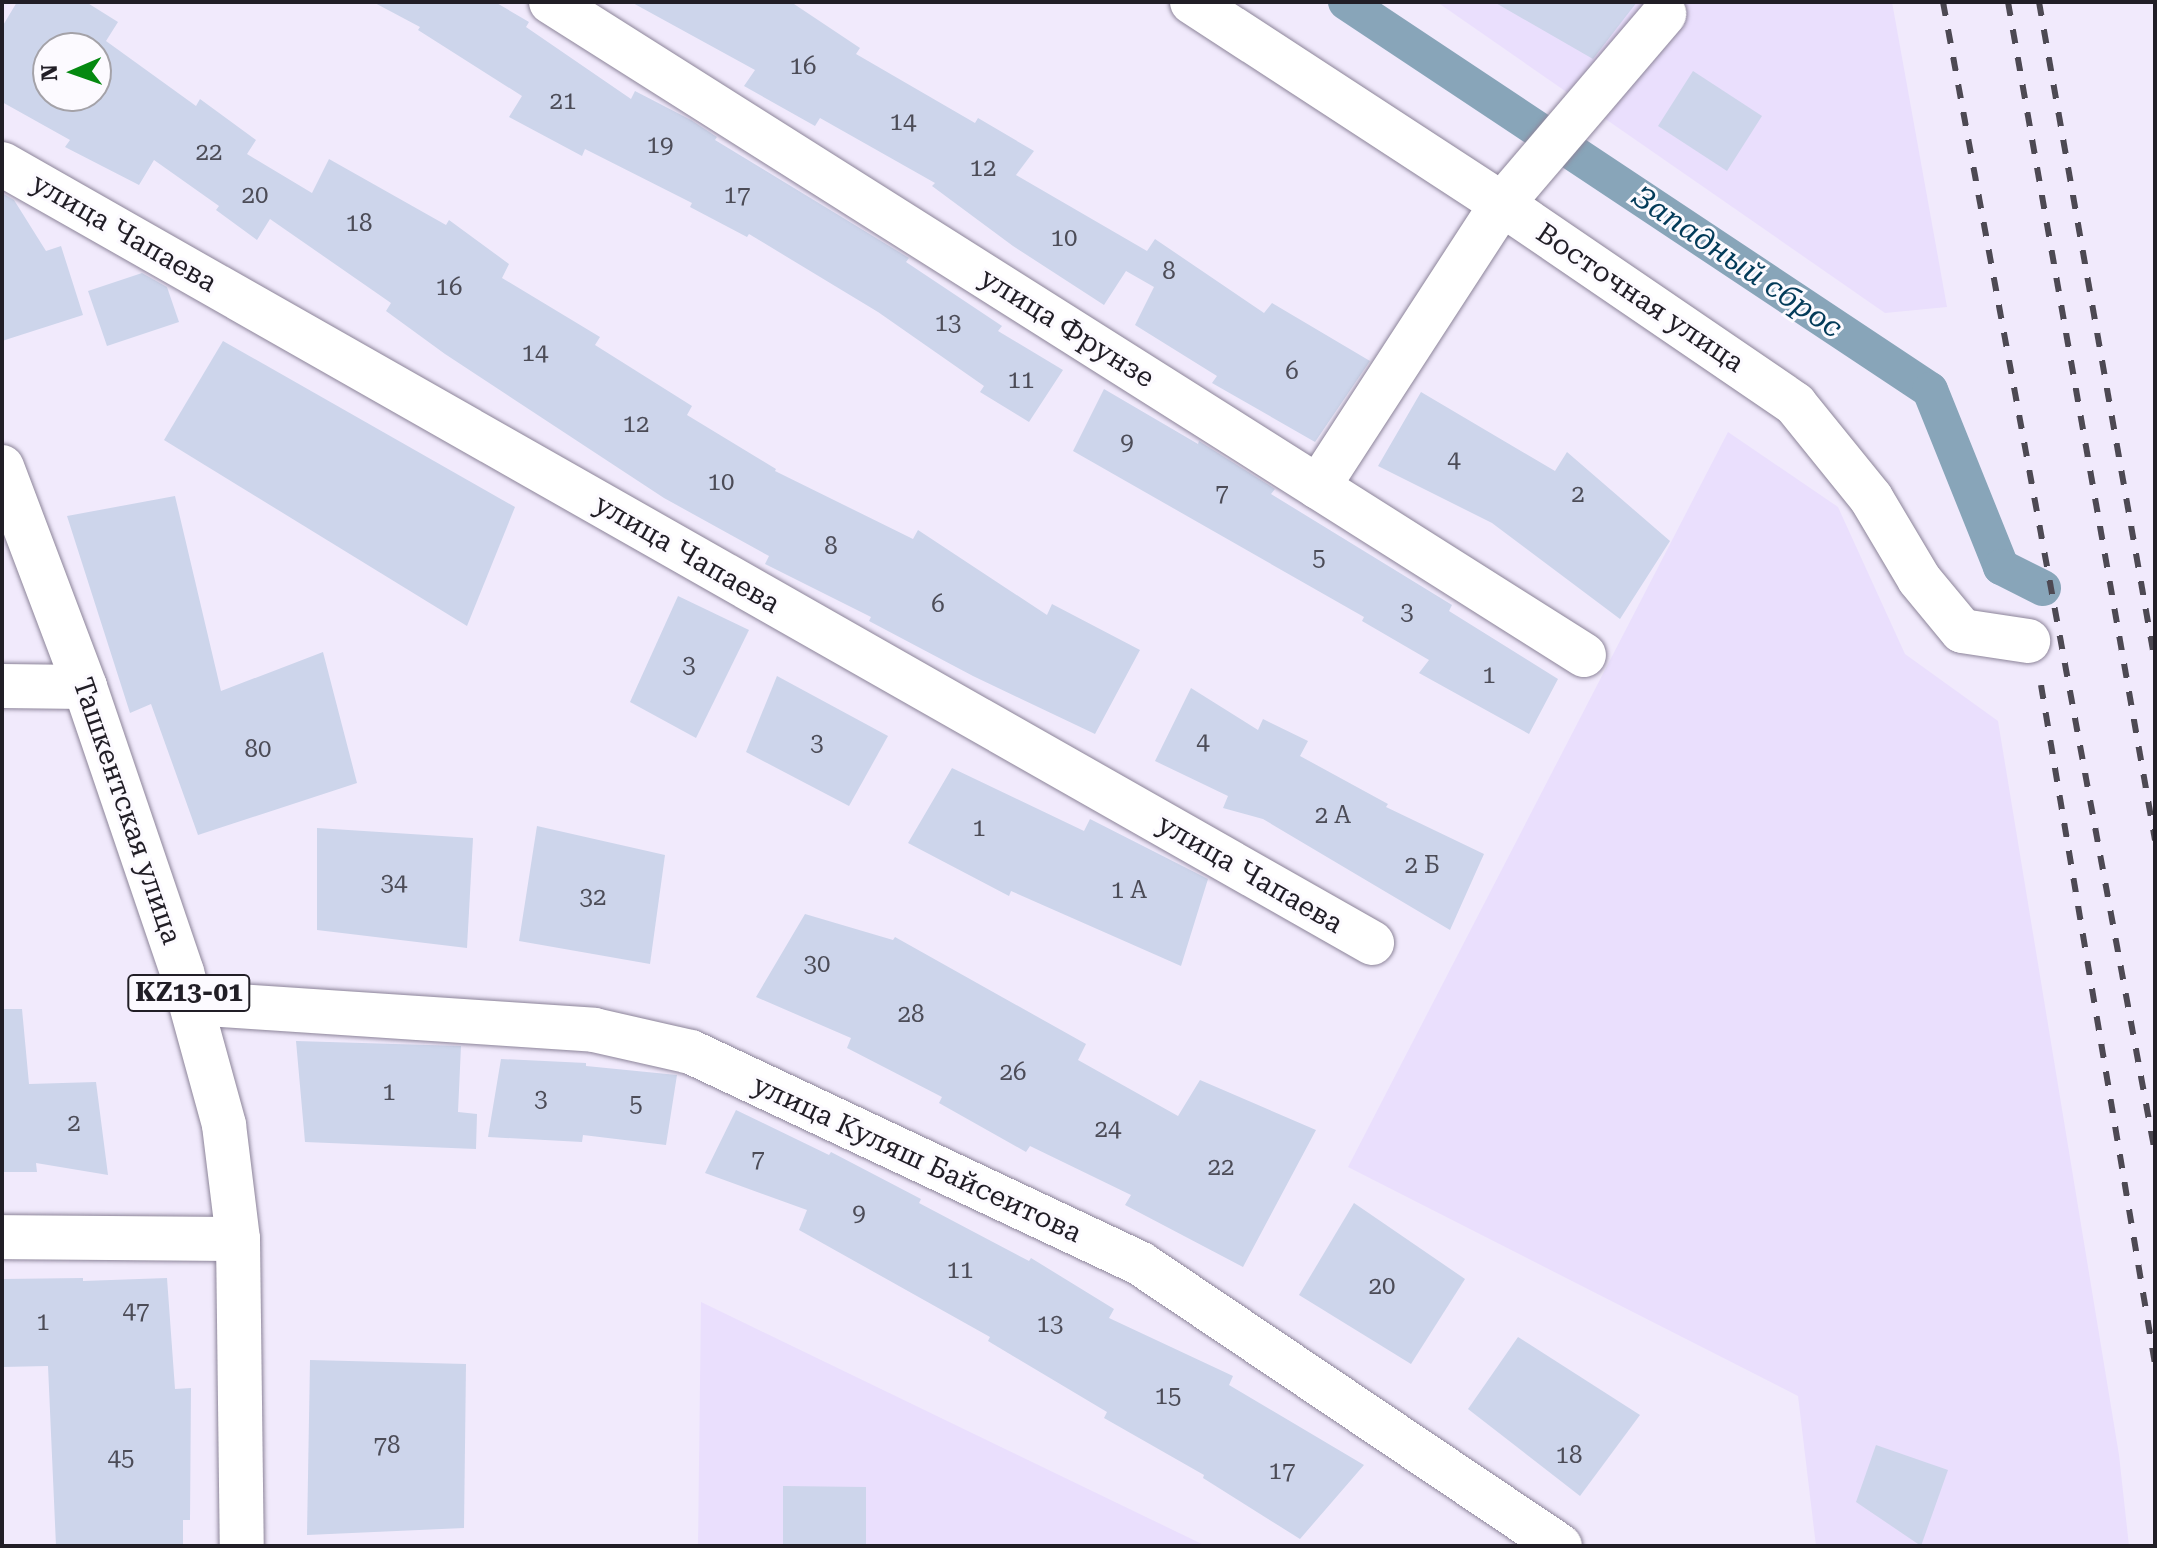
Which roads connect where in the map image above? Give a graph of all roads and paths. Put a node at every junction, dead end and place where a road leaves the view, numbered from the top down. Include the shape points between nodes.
1 (551, 2) edge
2 (1192, 2) edge
3 (1664, 14) dead end
4 (2, 164) edge
5 (1502, 204) junction
6 (2, 467) edge
7 (1318, 487) junction
8 (2028, 641) dead end
9 (1584, 655) dead end
10 (2, 686) edge
11 (85, 687) junction
12 (1372, 943) dead end
13 (192, 1003) junction
14 (2, 1237) edge
15 (238, 1239) junction
16 (242, 1546) edge
17 (1560, 1546) edge

1 - 7 street, улица Фрунзе
2 - 5 street, Восточная улица
3 - 5 street
4 - 12 street, улица Чапаева
5 - 7 street
5 - 8 street, Восточная улица via 1795,404 1871,498 1919,579 1962,631
6 - 11 street, Ташкентская улица / KZ13-01
7 - 9 street, улица Фрунзе
10 - 11 street
11 - 13 street, Ташкентская улица / KZ13-01
13 - 15 street, Ташкентская улица / KZ13-01 via 224,1125
13 - 17 street, улица Куляш Байсеитова via 594,1030 691,1052 1141,1264
14 - 15 street
15 - 16 street, Ташкентская улица / KZ13-01

